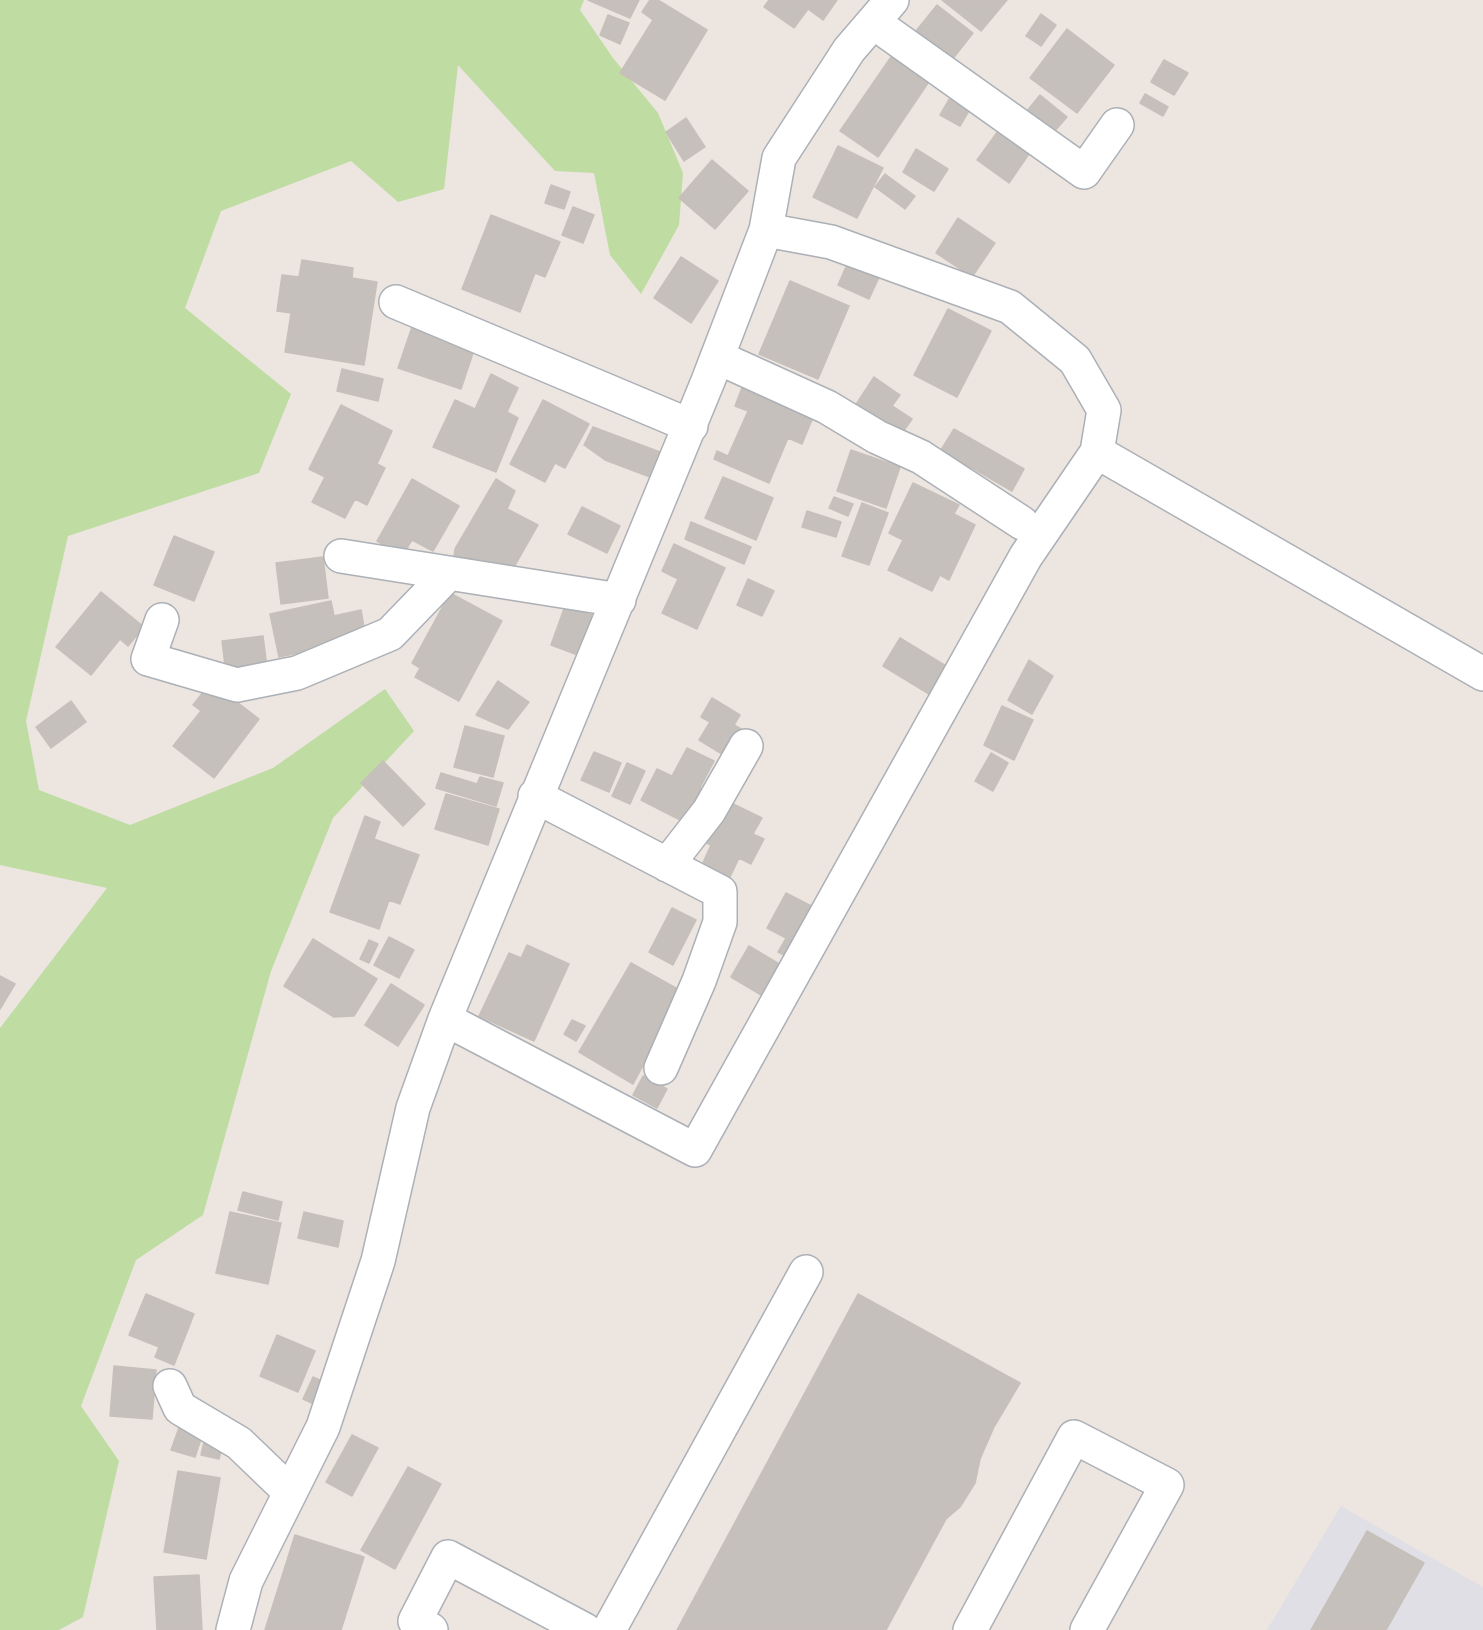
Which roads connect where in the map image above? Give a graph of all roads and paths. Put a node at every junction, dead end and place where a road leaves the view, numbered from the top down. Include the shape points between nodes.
1 (882, 11) edge
2 (1117, 125) dead end
3 (766, 230) junction
4 (396, 302) dead end
5 (717, 357) junction
6 (691, 426) junction
7 (1097, 452) junction
8 (1022, 523) dead end
9 (341, 556) dead end
10 (449, 573) junction
11 (619, 600) junction
12 (162, 620) dead end
13 (1483, 674) edge
14 (746, 746) dead end
15 (536, 796) junction
16 (667, 865) junction
17 (445, 1019) junction
18 (662, 1068) dead end
19 (806, 1272) dead end
20 (170, 1386) dead end
21 (290, 1492) junction
22 (233, 1630) edge
23 (431, 1630) edge
24 (585, 1630) edge
25 (609, 1630) edge
26 (970, 1630) edge
27 (1087, 1630) edge

1 - 2 street via 1084,172
1 - 3 street via 849,50 779,158
3 - 5 street
3 - 7 street via 831,242 1010,308 1075,360 1104,410
4 - 6 street
5 - 6 street
5 - 8 street via 827,406 877,437 921,457
6 - 11 street
7 - 13 street
7 - 17 street via 1026,556 695,1150
9 - 10 street
10 - 11 street
10 - 12 street via 390,634 297,674 237,685 148,659
11 - 15 street
14 - 16 street via 709,811
15 - 16 street
15 - 17 street
16 - 18 street via 720,892 720,922
17 - 21 street via 413,1108 374,1272 323,1427
19 - 25 street
20 - 21 street via 180,1408 239,1443
21 - 22 street via 246,1581
23 - 24 street via 415,1621 448,1557
26 - 27 street via 1074,1437 1167,1485

